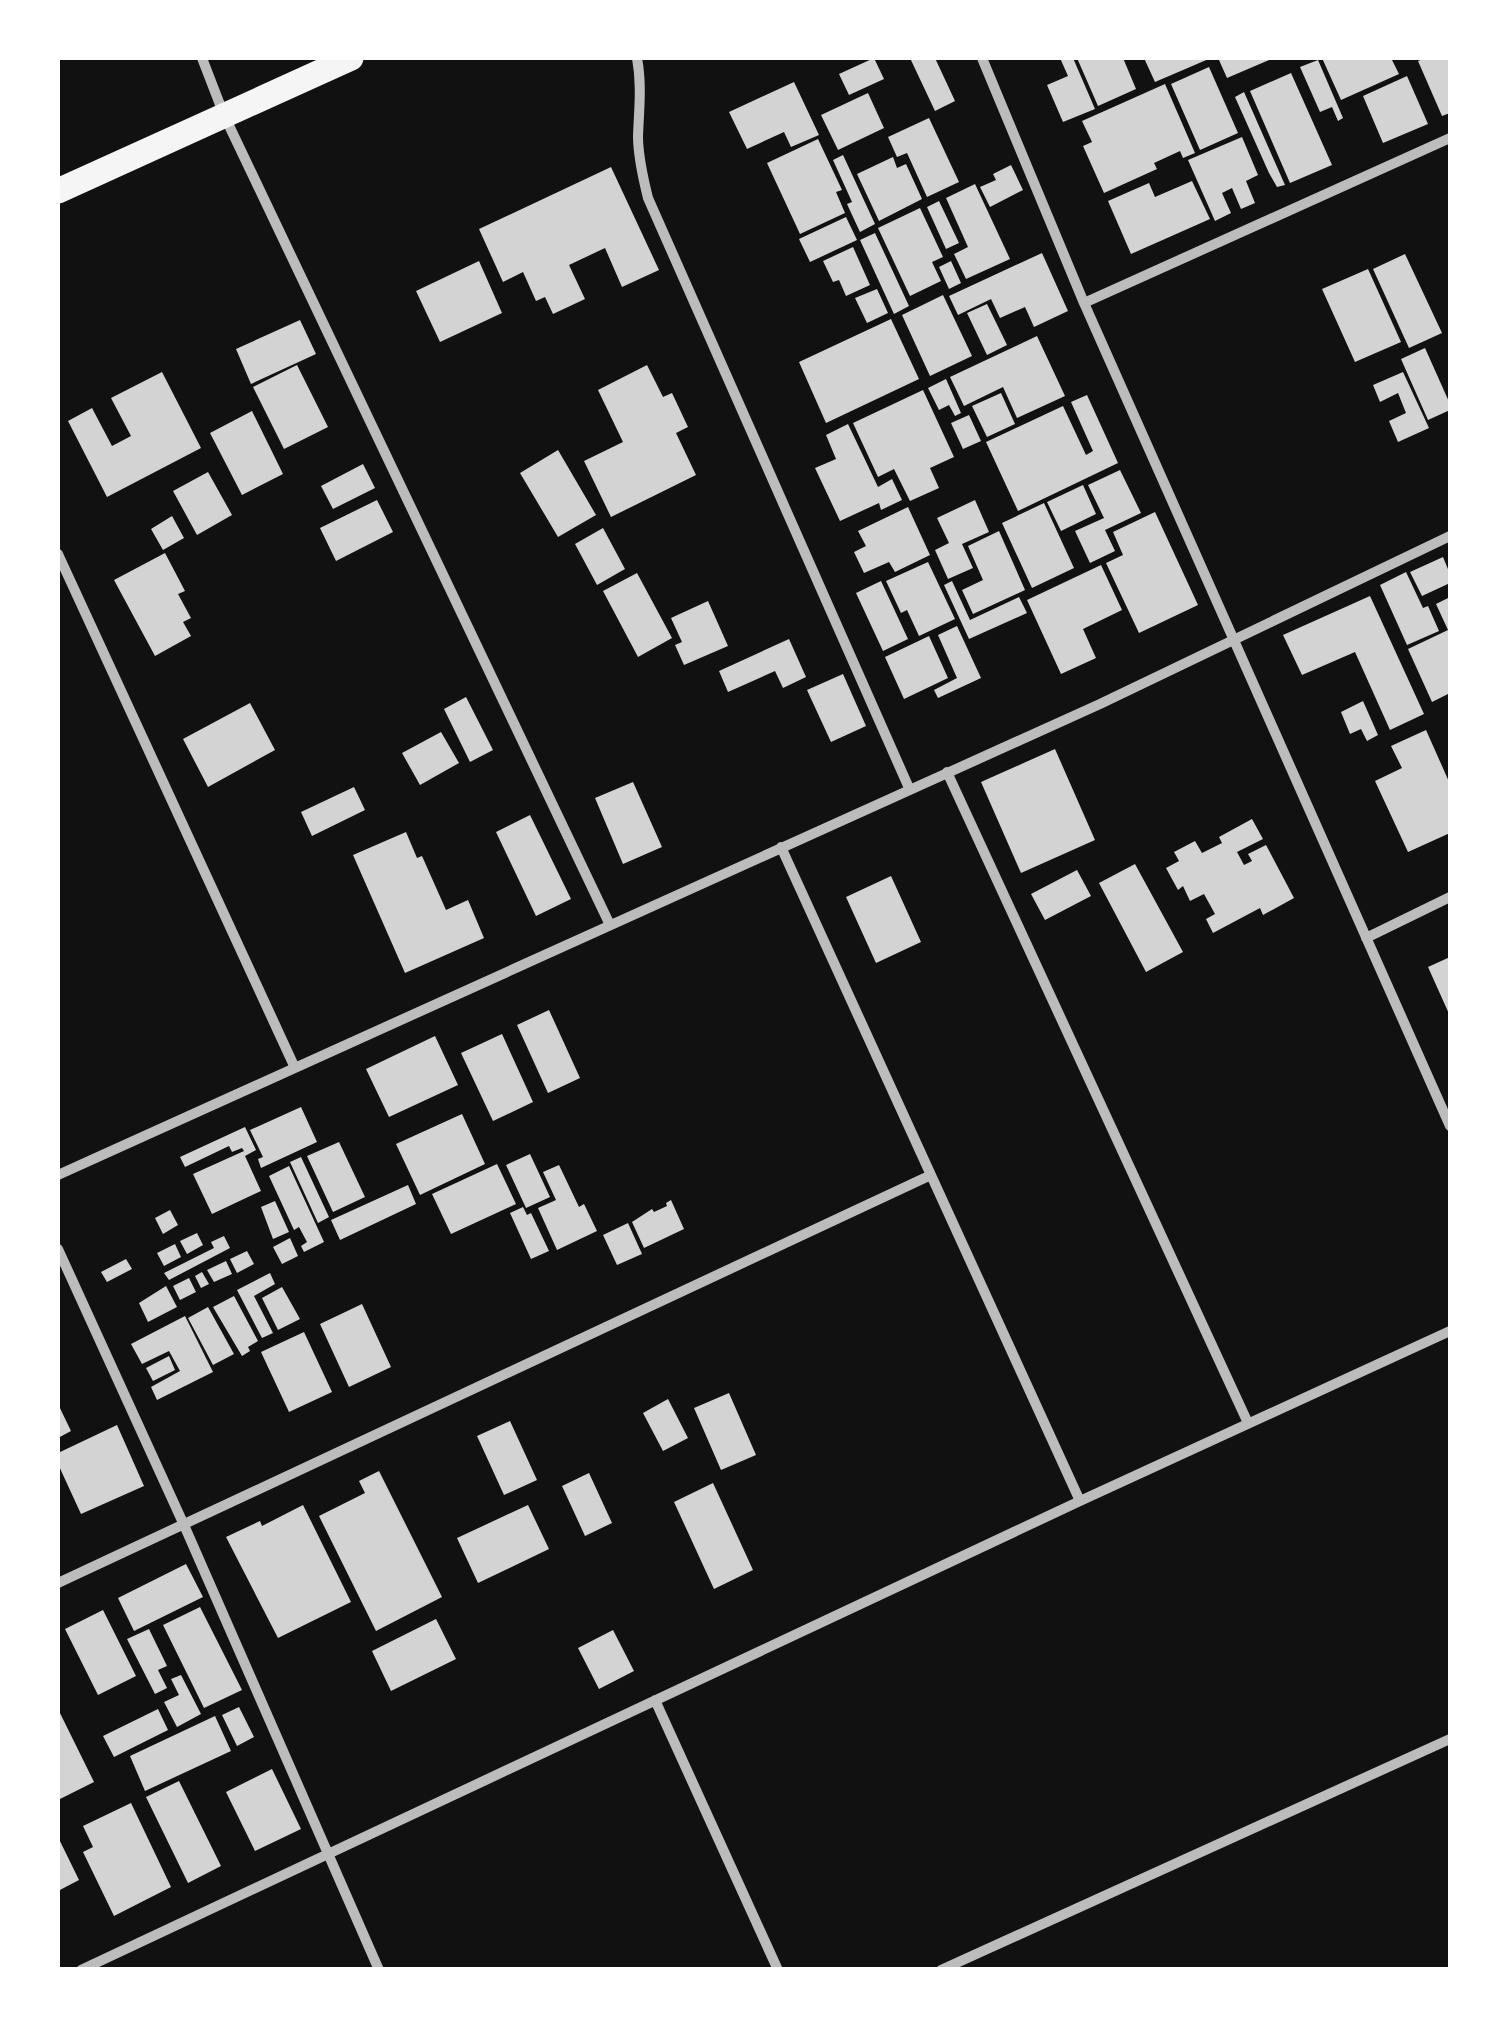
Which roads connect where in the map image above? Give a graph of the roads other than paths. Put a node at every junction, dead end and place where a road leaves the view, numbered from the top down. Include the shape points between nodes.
1 (202, 58) edge
2 (351, 58) edge
3 (636, 58) edge
4 (982, 58) edge
5 (224, 115) junction
6 (1450, 138) edge
7 (58, 191) edge
8 (1084, 303) junction
9 (1450, 536) edge
10 (58, 554) edge
11 (1233, 642) junction
12 (947, 772) junction
13 (909, 788) junction
14 (781, 846) junction
15 (1450, 897) edge
16 (610, 925) junction
17 (1366, 938) junction
18 (295, 1068) junction
19 (1450, 1126) edge
20 (58, 1175) edge
21 (930, 1175) junction
22 (58, 1249) edge
23 (1450, 1331) edge
24 (1248, 1424) junction
25 (1080, 1500) junction
26 (184, 1525) junction
27 (58, 1583) edge
28 (655, 1700) junction
29 (1450, 1739) edge
30 (328, 1854) junction
31 (82, 1970) edge
32 (380, 1970) edge
33 (778, 1970) edge
34 (940, 1970) edge

1 - 5 street
2 - 5 main road
3 - 13 street via 648,198
4 - 8 street
5 - 7 main road
5 - 16 street
6 - 8 street
8 - 11 street
9 - 11 street
10 - 18 street
11 - 12 street
11 - 17 street
12 - 13 street
12 - 24 street
13 - 14 street
14 - 16 street
14 - 21 street
15 - 17 street
16 - 18 street
17 - 19 street
18 - 20 street
21 - 25 street
21 - 26 street
22 - 26 street
23 - 24 street
24 - 25 street
25 - 28 street
26 - 27 street
26 - 30 street
28 - 30 street
28 - 33 street
29 - 34 street
30 - 31 street
30 - 32 street

